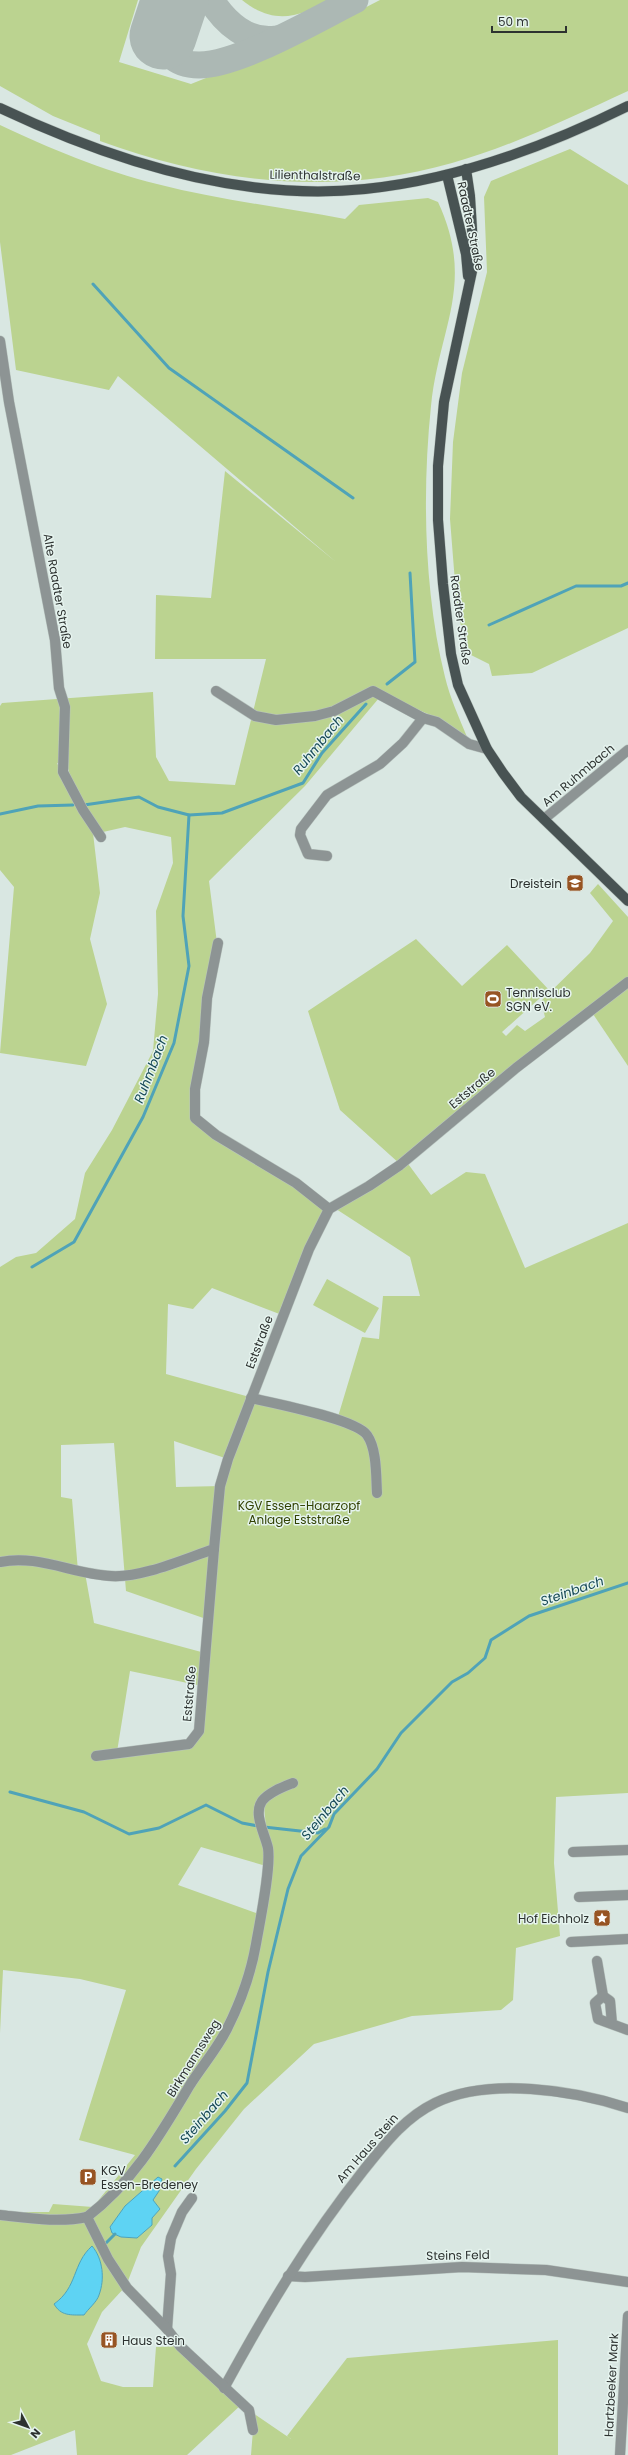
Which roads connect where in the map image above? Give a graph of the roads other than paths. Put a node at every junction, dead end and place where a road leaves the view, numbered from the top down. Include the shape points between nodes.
1 (628, 106) edge
2 (0, 108) edge
3 (466, 169) junction
4 (447, 175) junction
5 (469, 282) junction
6 (0, 341) edge
7 (216, 691) dead end
8 (423, 718) junction
9 (487, 749) junction
10 (628, 750) edge
11 (544, 819) junction
12 (101, 837) dead end
13 (327, 856) dead end
14 (628, 901) edge
15 (218, 943) dead end
16 (628, 982) edge
17 (329, 1209) junction
18 (251, 1398) junction
19 (376, 1493) dead end
20 (214, 1549) junction
21 (0, 1562) edge
22 (96, 1756) dead end
23 (293, 1783) dead end
24 (628, 1850) edge
25 (573, 1852) dead end
26 (628, 1894) edge
27 (579, 1897) dead end
28 (628, 1939) edge
29 (571, 1942) dead end
30 (597, 1961) dead end
31 (603, 1996) junction
32 (612, 2024) junction
33 (628, 2030) edge
34 (628, 2108) edge
35 (192, 2198) dead end
36 (0, 2215) edge
37 (87, 2217) junction
38 (288, 2276) junction
39 (628, 2282) edge
40 (628, 2316) edge
41 (167, 2329) junction
42 (224, 2388) junction
43 (253, 2430) dead end
44 (623, 2453) edge

1 - 3 main road, Lilienthalstraße via 567,133
2 - 4 main road, Lilienthalstraße via 72,140 125,158 195,177 255,187 326,191 365,189
3 - 4 main road, Lilienthalstraße
3 - 5 main road, Raadter Straße via 474,262
4 - 5 main road, Raadter Straße via 466,254
5 - 9 main road, Raadter Straße via 444,402 438,466 438,520 443,584 458,685
6 - 12 street, Alte Raadter Straße via 9,402 55,640 59,688 65,708 64,772 83,810
7 - 8 street via 255,716 276,720 316,716 334,711 373,691
8 - 9 street via 437,722 469,744
8 - 13 street via 403,743 380,764 327,795 301,829 300,836 308,854
9 - 11 main road, Raadter Straße via 521,797
10 - 11 street, Am Ruhmbach
11 - 14 main road, Raadter Straße
15 - 17 street via 207,998 204,1042 195,1089 195,1118 216,1135 296,1183
16 - 17 street, Eststraße via 516,1068 400,1165
17 - 18 street, Eststraße via 309,1249
18 - 19 street via 361,1429 371,1445
18 - 20 street, Eststraße via 220,1486
20 - 21 street via 122,1576 69,1570 30,1559
20 - 22 street, Eststraße via 199,1731 189,1744
23 - 37 street, Birkmannsweg via 270,1795 262,1801 260,1807 261,1824 268,1847 256,1945 242,1993 226,2030 146,2159 116,2194
24 - 25 street
26 - 27 street
28 - 29 street
30 - 31 street
31 - 32 street via 610,2001
31 - 32 street via 595,2002 598,2019
32 - 33 street
34 - 38 street, Am Haus Stein via 576,2095 500,2089 462,2093 435,2103 407,2121 393,2135 342,2197
35 - 41 street via 182,2212 168,2256 171,2274
36 - 37 street, Birkmannsweg via 58,2220
37 - 41 street via 108,2259 127,2288
38 - 39 street, Steins Feld via 462,2267 590,2275
38 - 42 street, Am Haus Stein
40 - 44 street, Hartzbeeker Mark
41 - 42 street via 180,2346
42 - 43 street via 249,2410

